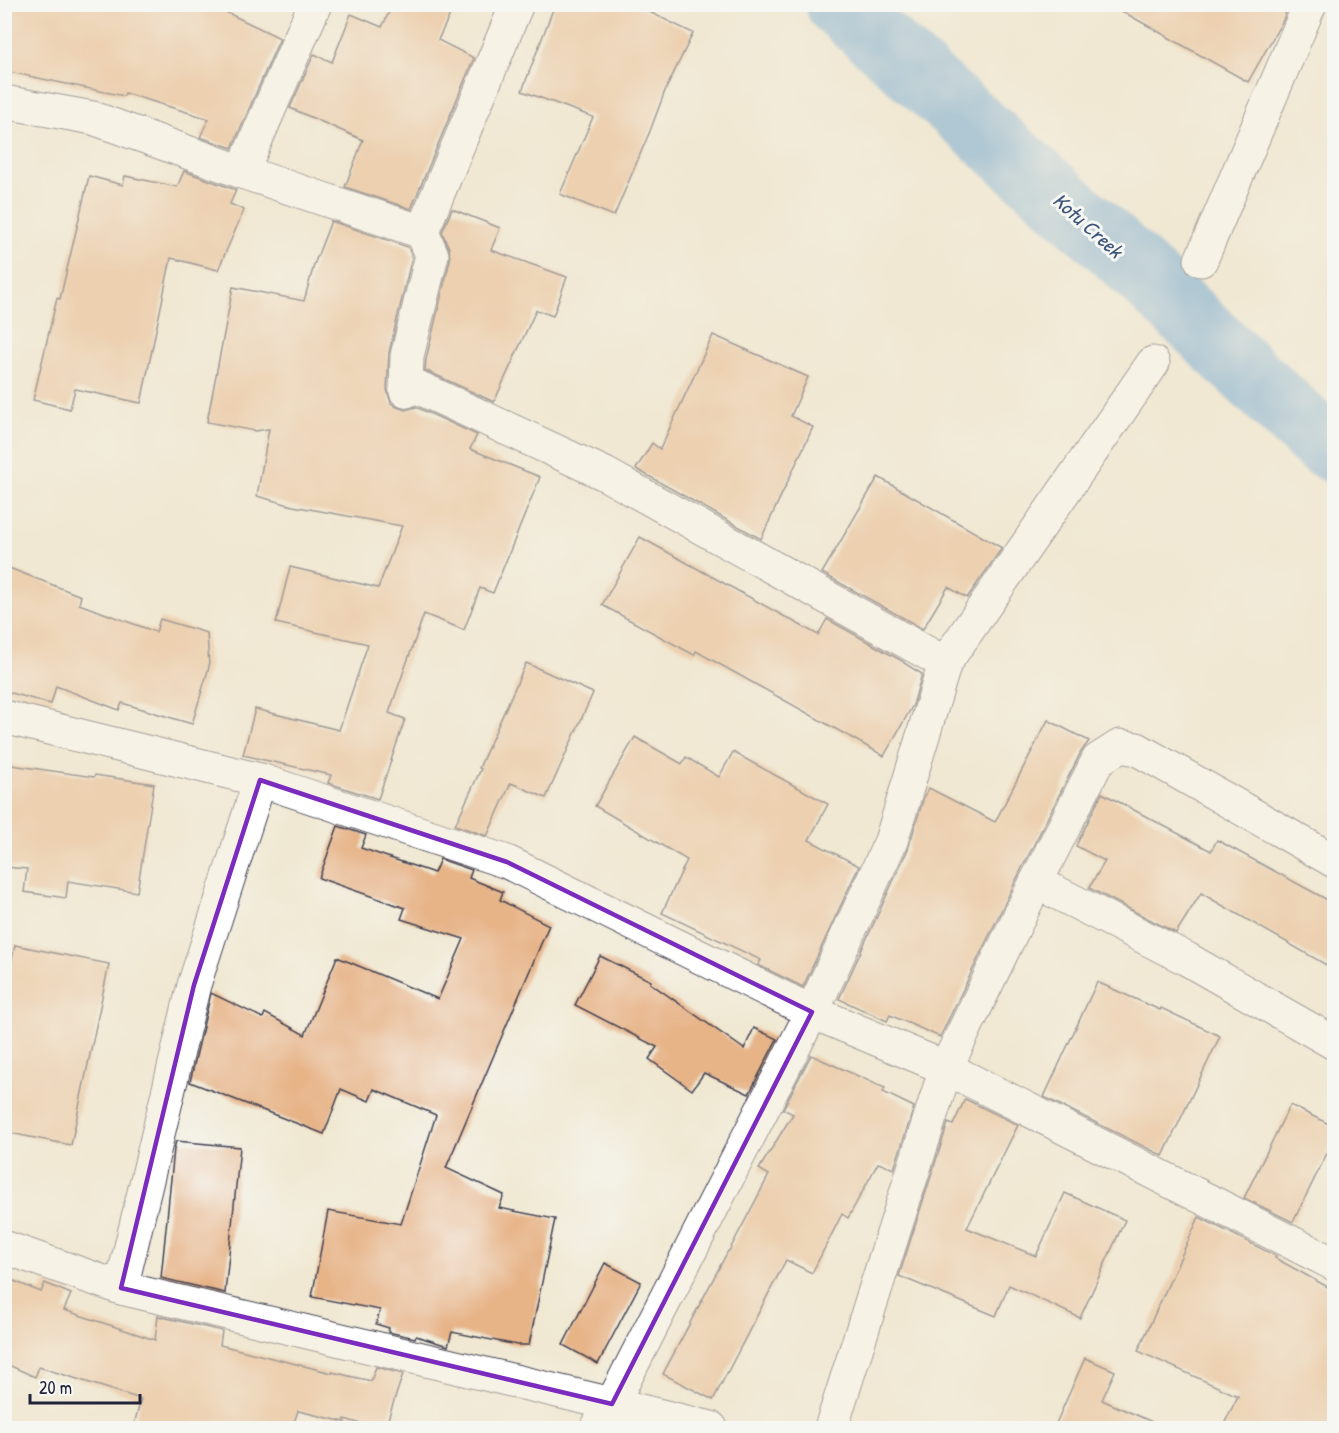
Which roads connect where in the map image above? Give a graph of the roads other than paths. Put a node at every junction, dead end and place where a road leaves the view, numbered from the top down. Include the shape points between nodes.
1 (315, 4) edge
2 (517, 4) edge
3 (1310, 4) edge
4 (4, 102) edge
5 (242, 172) junction
6 (422, 232) junction
7 (1201, 260) dead end
8 (1153, 363) dead end
9 (945, 663) junction
10 (4, 717) edge
11 (260, 780) junction
12 (1335, 861) edge
13 (1036, 882) junction
14 (812, 1012) junction
15 (1335, 1043) edge
16 (946, 1068) junction
17 (4, 1247) edge
18 (1335, 1264) edge
19 (121, 1288) junction
20 (605, 1416) edge
21 (711, 1428) edge
22 (831, 1428) edge

1 - 5 street
2 - 6 street
3 - 7 street
4 - 5 street via 93,118
5 - 6 street
6 - 9 street via 432,255 407,356 406,391 413,386 605,474
8 - 9 street
9 - 14 street via 891,840
10 - 11 street
11 - 14 street via 507,862
11 - 19 street via 194,985
12 - 13 street via 1137,749 1120,746 1098,760
13 - 15 street via 1187,959
13 - 16 street
14 - 16 street
14 - 20 street
16 - 18 street
16 - 22 street
17 - 19 street
19 - 20 street
20 - 21 street

